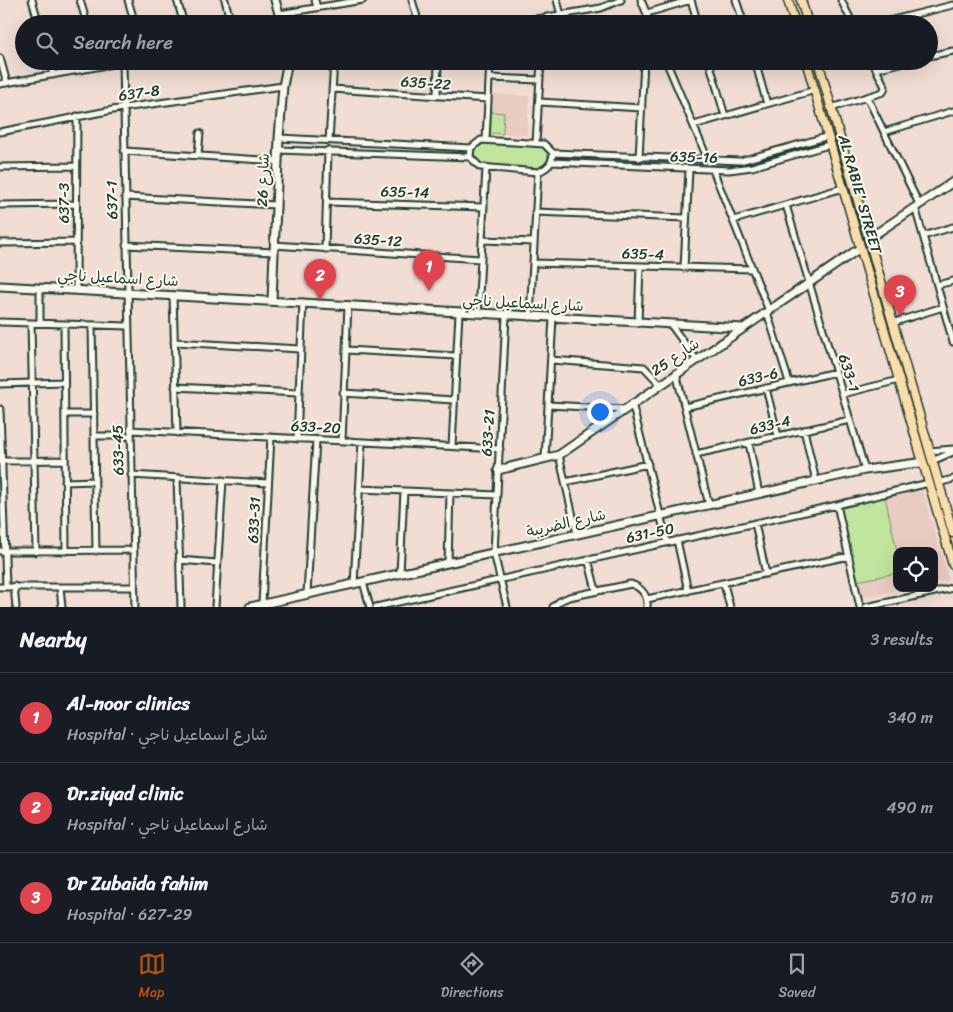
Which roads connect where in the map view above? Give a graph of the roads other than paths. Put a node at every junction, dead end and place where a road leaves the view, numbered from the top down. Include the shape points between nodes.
1 (32, 0) edge
2 (80, 0) edge
3 (128, 0) edge
4 (177, 0) edge
5 (224, 0) edge
6 (275, 0) edge
7 (315, 0) edge
8 (363, 0) edge
9 (412, 0) edge
10 (557, 0) edge
11 (621, 0) edge
12 (641, 0) edge
13 (691, 0) edge
14 (736, 0) edge
15 (788, 0) edge
16 (801, 0) edge
17 (841, 0) edge
18 (613, 2) edge
19 (953, 5) edge
20 (317, 8) junction
21 (646, 13) joint
22 (279, 14) joint
23 (36, 15) edge
24 (84, 15) edge
25 (132, 15) edge
26 (181, 15) edge
27 (228, 15) edge
28 (416, 15) edge
29 (561, 15) joint
30 (695, 15) edge
31 (741, 15) edge
32 (793, 15) edge
33 (805, 15) edge
34 (849, 15) edge
35 (912, 15) edge
36 (953, 51) edge
37 (938, 54) edge
38 (0, 58) edge
39 (52, 70) edge
40 (74, 70) edge
41 (123, 70) edge
42 (286, 70) edge
43 (333, 70) edge
44 (438, 70) edge
45 (489, 70) edge
46 (541, 70) edge
47 (644, 70) edge
48 (670, 70) edge
49 (712, 70) edge
50 (758, 70) edge
51 (809, 70) edge
52 (818, 70) edge
53 (821, 70) edge
54 (876, 70) edge
55 (53, 75) junction
56 (489, 78) junction
57 (540, 80) junction
58 (7, 83) junction
59 (0, 84) edge
60 (283, 86) junction
61 (332, 90) junction
62 (815, 90) junction
63 (437, 96) junction
64 (867, 97) junction
65 (488, 99) junction
66 (539, 102) junction
67 (767, 104) junction
68 (831, 104) junction
69 (123, 108) junction
70 (642, 108) junction
71 (953, 111) edge
72 (77, 116) junction
73 (725, 116) junction
74 (694, 124) junction
75 (0, 132) edge
76 (884, 132) junction
77 (200, 133) dead end
78 (279, 138) junction
79 (486, 140) junction
80 (830, 140) junction
81 (329, 141) junction
82 (536, 143) junction
83 (470, 148) junction
84 (124, 150) junction
85 (278, 150) junction
86 (328, 150) junction
87 (552, 153) junction
88 (198, 155) junction
89 (470, 157) junction
90 (639, 158) junction
91 (278, 161) junction
92 (552, 162) junction
93 (709, 162) junction
94 (76, 166) junction
95 (0, 167) edge
96 (486, 168) junction
97 (689, 170) junction
98 (713, 170) junction
99 (538, 172) junction
100 (953, 182) edge
101 (843, 188) junction
102 (125, 197) junction
103 (326, 202) junction
104 (76, 204) junction
105 (0, 205) edge
106 (276, 205) junction
107 (786, 205) junction
108 (917, 206) junction
109 (484, 207) junction
110 (535, 212) junction
111 (686, 218) junction
112 (734, 220) junction
113 (953, 227) edge
114 (923, 236) junction
115 (868, 239) junction
116 (482, 240) junction
117 (76, 242) junction
118 (534, 242) junction
119 (0, 243) edge
120 (126, 245) junction
121 (860, 248) junction
122 (274, 249) junction
123 (325, 249) junction
124 (480, 258) junction
125 (533, 264) junction
126 (640, 266) junction
127 (684, 268) junction
128 (752, 269) junction
129 (878, 272) junction
130 (868, 276) junction
131 (953, 280) edge
132 (809, 282) junction
133 (937, 285) junction
134 (0, 286) edge
135 (40, 288) junction
136 (882, 289) junction
137 (76, 290) junction
138 (127, 292) junction
139 (873, 292) junction
140 (173, 295) junction
141 (272, 300) junction
142 (303, 302) junction
143 (348, 305) junction
144 (943, 307) junction
145 (768, 311) junction
146 (459, 313) junction
147 (478, 314) junction
148 (506, 316) junction
149 (530, 317) junction
150 (553, 318) junction
151 (0, 322) edge
152 (638, 322) junction
153 (32, 323) junction
154 (40, 323) junction
155 (892, 323) junction
156 (64, 324) junction
157 (92, 325) junction
158 (671, 325) junction
159 (128, 326) junction
160 (744, 328) junction
161 (952, 332) edge
162 (174, 342) junction
163 (953, 342) edge
164 (300, 349) junction
165 (346, 350) junction
166 (456, 356) junction
167 (696, 359) junction
168 (550, 360) junction
169 (836, 372) junction
170 (676, 373) junction
171 (899, 380) junction
172 (64, 382) junction
173 (790, 382) junction
174 (33, 383) junction
175 (0, 384) edge
176 (660, 384) junction
177 (175, 387) junction
178 (766, 388) junction
179 (298, 393) junction
180 (343, 394) junction
181 (843, 394) junction
182 (454, 400) junction
183 (632, 403) junction
184 (548, 405) junction
185 (685, 407) junction
186 (625, 408) junction
187 (0, 410) edge
188 (65, 414) junction
189 (94, 414) junction
190 (850, 420) junction
191 (804, 430) junction
192 (130, 433) junction
193 (178, 433) junction
194 (94, 436) junction
195 (778, 436) junction
196 (271, 437) junction
197 (297, 438) junction
198 (316, 440) junction
199 (342, 441) junction
200 (362, 442) junction
201 (749, 442) junction
202 (452, 446) junction
203 (500, 449) junction
204 (919, 451) junction
205 (929, 451) junction
206 (953, 451) edge
207 (696, 454) junction
208 (559, 455) junction
209 (545, 458) junction
210 (34, 460) junction
211 (65, 460) junction
212 (932, 460) junction
213 (1, 461) junction
214 (648, 464) junction
215 (888, 466) junction
216 (923, 466) junction
217 (498, 470) junction
218 (865, 470) junction
219 (131, 475) junction
220 (177, 478) junction
221 (953, 479) edge
222 (223, 480) junction
223 (95, 481) junction
224 (816, 481) junction
225 (65, 482) junction
226 (565, 482) junction
227 (268, 483) junction
228 (929, 483) junction
229 (938, 483) junction
230 (1, 489) edge
231 (360, 489) junction
232 (404, 491) junction
233 (450, 493) junction
234 (759, 494) junction
235 (497, 495) junction
236 (709, 505) junction
237 (837, 505) junction
238 (660, 516) junction
239 (755, 523) junction
240 (2, 524) edge
241 (953, 533) edge
242 (578, 534) junction
243 (677, 540) junction
244 (666, 542) junction
245 (133, 550) junction
246 (2, 551) edge
247 (66, 551) junction
248 (96, 551) junction
249 (36, 552) junction
250 (494, 553) junction
251 (849, 556) junction
252 (588, 559) junction
253 (179, 560) junction
254 (448, 563) junction
255 (217, 564) junction
256 (953, 565) edge
257 (400, 574) junction
258 (766, 574) junction
259 (500, 579) junction
260 (363, 582) junction
261 (354, 584) junction
262 (724, 584) junction
263 (14, 586) junction
264 (0, 587) edge
265 (6, 587) junction
266 (60, 587) junction
267 (134, 587) junction
268 (953, 588) edge
269 (596, 590) junction
270 (688, 591) junction
271 (308, 594) junction
272 (648, 599) junction
273 (409, 600) junction
274 (262, 604) junction
275 (16, 607) edge
276 (62, 607) edge
277 (135, 607) edge
278 (181, 607) edge
279 (215, 607) edge
280 (250, 607) edge
281 (370, 607) edge
282 (376, 607) edge
283 (408, 607) edge
284 (507, 607) edge
285 (554, 607) edge
286 (647, 607) edge
287 (730, 607) edge
288 (860, 607) edge
289 (866, 607) edge

1 - 23 street
2 - 24 street
3 - 25 street
4 - 26 street
5 - 27 street
6 - 22 street
7 - 20 street
8 - 20 street
9 - 28 street
10 - 29 street
11 - 18 street
12 - 21 street
13 - 21 street
13 - 30 street
14 - 31 street
15 - 32 main road
16 - 33 main road
17 - 34 street
18 - 29 street via 601,8
19 - 35 street
20 - 22 street
36 - 37 street
38 - 58 street
39 - 55 street
40 - 55 street
41 - 69 street, 637-1
42 - 60 street, شارع 26
43 - 61 street
44 - 63 street
45 - 56 street
46 - 57 street
47 - 70 street
48 - 74 street
49 - 73 street
50 - 67 street
51 - 62 main road, AL RABIE' STREET
52 - 68 main road
53 - 68 main road, AL RABIE' STREET
54 - 64 street via 884,90
55 - 58 street
56 - 57 street
56 - 65 street
57 - 66 street
58 - 59 street
60 - 69 street, 637-8
60 - 78 street, شارع 26
61 - 63 street, 635-22
61 - 81 street
62 - 67 street
62 - 80 main road, AL RABIE' STREET
63 - 65 street, 635-22
64 - 68 street
64 - 76 street
65 - 79 street
66 - 70 street
66 - 82 street
67 - 73 street
68 - 115 main road, AL RABIE' STREET
69 - 72 street, 637-8
69 - 84 street, 637-1
70 - 90 street
71 - 76 street
72 - 75 street, 637-8
72 - 94 street, 637-3
73 - 74 street
74 - 93 street
76 - 108 street
77 - 88 street
78 - 81 street, 635-16
78 - 85 street, شارع 26
79 - 82 street, 635-16
79 - 83 street, 635-16
80 - 93 street, 635-16 via 750,160
80 - 98 street, 635-16 via 746,169
80 - 101 main road, AL RABIE' STREET
81 - 83 street, 635-16
82 - 87 street, 635-16 via 544,144
83 - 89 street
84 - 88 street
84 - 102 street, 637-1
85 - 86 street
85 - 91 street, شارع 26
86 - 89 street
86 - 103 street
87 - 90 street, 635-16
87 - 92 street
88 - 91 street
89 - 96 street via 477,165
90 - 93 street, 635-16
91 - 106 street, شارع 26
92 - 97 street, 635-16
92 - 99 street
94 - 95 street
94 - 104 street, 637-3
96 - 99 street
96 - 109 street
97 - 98 street, 635-16
97 - 111 street
98 - 112 street
99 - 110 street
100 - 108 street
101 - 107 street
101 - 121 main road, AL RABIE' STREET
102 - 106 street
102 - 120 street, 637-1
103 - 109 street, 635-14
103 - 123 street
104 - 105 street
104 - 117 street, 637-3
106 - 122 street, شارع 26
107 - 112 street
107 - 132 street, 633-1
108 - 114 street
108 - 115 street
109 - 116 street
110 - 111 street
110 - 118 street
111 - 127 street
112 - 128 street
113 - 114 street
114 - 133 street
115 - 129 main road, AL RABIE' STREET
116 - 118 street
116 - 124 street
117 - 119 street
117 - 137 street, 637-3
118 - 125 street
120 - 122 street, 635-12
120 - 138 street, 637-1
121 - 130 main road, AL RABIE' STREET
121 - 132 street, شارع 25
122 - 123 street, 635-12
122 - 141 street, شارع 26
123 - 124 street, 635-12
124 - 147 street
125 - 126 street, 635-4
125 - 149 street
126 - 127 street, 635-4
126 - 152 street
127 - 128 street, 635-4
128 - 145 street
129 - 130 main road via 874,278
129 - 136 main road, AL RABIE' STREET
130 - 139 main road, AL RABIE' STREET
131 - 133 street
132 - 145 street, شارع 25
132 - 169 street, 633-1
133 - 144 street
134 - 135 street, شارع اسماعيل ناجي
135 - 137 street, شارع اسماعيل ناجي
135 - 154 street
136 - 139 main road via 877,286
136 - 155 main road, AL RABIE' STREET
137 - 138 street, شارع اسماعيل ناجي
138 - 140 street, شارع اسماعيل ناجي
138 - 159 street, 633-45
139 - 171 main road, AL RABIE' STREET
140 - 141 street, شارع اسماعيل ناجي
140 - 162 street
141 - 142 street, شارع اسماعيل ناجي
142 - 143 street, شارع اسماعيل ناجي
142 - 164 street
143 - 146 street, شارع اسماعيل ناجي
143 - 165 street
144 - 155 street
144 - 161 street
145 - 160 street, شارع 25
145 - 173 street
146 - 147 street, شارع اسماعيل ناجي
146 - 166 street
147 - 148 street, شارع اسماعيل ناجي
148 - 149 street, شارع اسماعيل ناجي
148 - 203 street, 633-21
149 - 150 street, شارع اسماعيل ناجي
150 - 152 street, شارع اسماعيل ناجي
150 - 168 street
151 - 153 street
152 - 158 street, شارع اسماعيل ناجي
153 - 154 street
153 - 174 street
154 - 156 street
155 - 205 main road, AL RABIE' STREET
156 - 157 street
156 - 172 street
157 - 159 street
157 - 189 street
158 - 160 street, شارع اسماعيل ناجي
158 - 167 street
159 - 192 street, 633-45
160 - 167 street, شارع 25
161 - 163 street
162 - 164 street
162 - 177 street
164 - 179 street
165 - 166 street
165 - 180 street
166 - 182 street
167 - 170 street, شارع 25
168 - 176 street via 644,367
168 - 184 street
169 - 173 street, 633-6
169 - 181 street, 633-1
170 - 176 street, شارع 25
170 - 185 street
171 - 181 street
171 - 204 main road, AL RABIE' STREET
172 - 174 street
172 - 188 street
173 - 178 street, 633-6
174 - 175 street
174 - 210 street
176 - 183 street, شارع 25
177 - 179 street
177 - 193 street
178 - 185 street, 633-6
178 - 195 street
179 - 197 street
180 - 182 street
180 - 199 street
181 - 190 street, 633-1
182 - 202 street
183 - 186 street, شارع 25
183 - 214 street
184 - 186 street
184 - 209 street
185 - 207 street
186 - 208 street, شارع 25
187 - 213 street
188 - 189 street
188 - 211 street
189 - 194 street
190 - 191 street, 633-4
190 - 218 street, 633-1
191 - 195 street, 633-4
191 - 224 street
192 - 193 street, 633-20
192 - 194 street, 633-20
192 - 219 street, 633-45
193 - 196 street, 633-20
194 - 223 street
195 - 201 street, 633-4
196 - 197 street, 633-20
196 - 227 street, 633-31
197 - 198 street, 633-20
198 - 199 street, 633-20
198 - 271 street
199 - 200 street, 633-20
200 - 202 street, 633-20
200 - 231 street
201 - 207 street, 633-4
201 - 234 street
202 - 203 street, 633-20
203 - 217 street, 633-21
204 - 215 street, شارع الضريبة via 913,460
204 - 216 main road, AL RABIE' STREET
205 - 206 street
205 - 212 main road, AL RABIE' STREET
206 - 212 street
207 - 236 street
208 - 209 street, شارع 25
208 - 226 street
209 - 217 street, شارع 25
210 - 211 street
210 - 213 street
210 - 249 street
211 - 225 street
212 - 229 main road, AL RABIE' STREET
213 - 230 street
214 - 226 street
214 - 238 street
215 - 216 street, شارع الضريبة via 917,463
215 - 218 street, شارع الضريبة
216 - 228 main road, AL RABIE' STREET
217 - 235 street, 633-21
218 - 224 street, شارع الضريبة
219 - 220 street
219 - 245 street, 633-45
220 - 222 street
220 - 253 street
221 - 229 street
222 - 227 street
222 - 255 street
223 - 225 street
223 - 248 street
224 - 234 street, شارع الضريبة
225 - 247 street
226 - 242 street
227 - 274 street, 633-31
228 - 237 street, 631-50
228 - 256 main road, AL RABIE' STREET
229 - 241 main road, AL RABIE' STREET
230 - 240 street
231 - 232 street
231 - 261 street
232 - 233 street
232 - 257 street
233 - 235 street
233 - 254 street
234 - 236 street, شارع الضريبة
235 - 250 street, 633-21
236 - 238 street, شارع الضريبة
237 - 239 street, 631-50
237 - 251 street
238 - 242 street, شارع الضريبة
238 - 244 street
239 - 243 street, 631-50
239 - 258 street
240 - 246 street
242 - 250 street, شارع الضريبة
243 - 244 street, 631-50
243 - 270 street
244 - 252 street, 631-50
245 - 248 street
245 - 267 street, 633-45
246 - 249 street
246 - 265 street
247 - 248 street
247 - 249 street
250 - 254 street, شارع الضريبة
250 - 259 street, 633-21
251 - 258 street
251 - 288 street
252 - 259 street, 631-50
252 - 269 street
253 - 255 street
253 - 278 street
254 - 257 street, شارع الضريبة
255 - 279 street
257 - 260 street, شارع الضريبة
258 - 262 street
259 - 273 street, 631-50
259 - 284 street, 633-21
260 - 261 street, شارع الضريبة
260 - 281 street
261 - 271 street, شارع الضريبة
262 - 270 street
262 - 287 street
263 - 265 street
263 - 266 street
263 - 275 street
264 - 265 street
266 - 267 street
266 - 276 street
267 - 277 street, 633-45
268 - 289 street
269 - 272 street via 631,584
269 - 285 street via 563,599
270 - 272 street
271 - 274 street, شارع الضريبة
272 - 286 street
273 - 282 street, 631-50
273 - 283 street
274 - 280 street, شارع الضريبة

